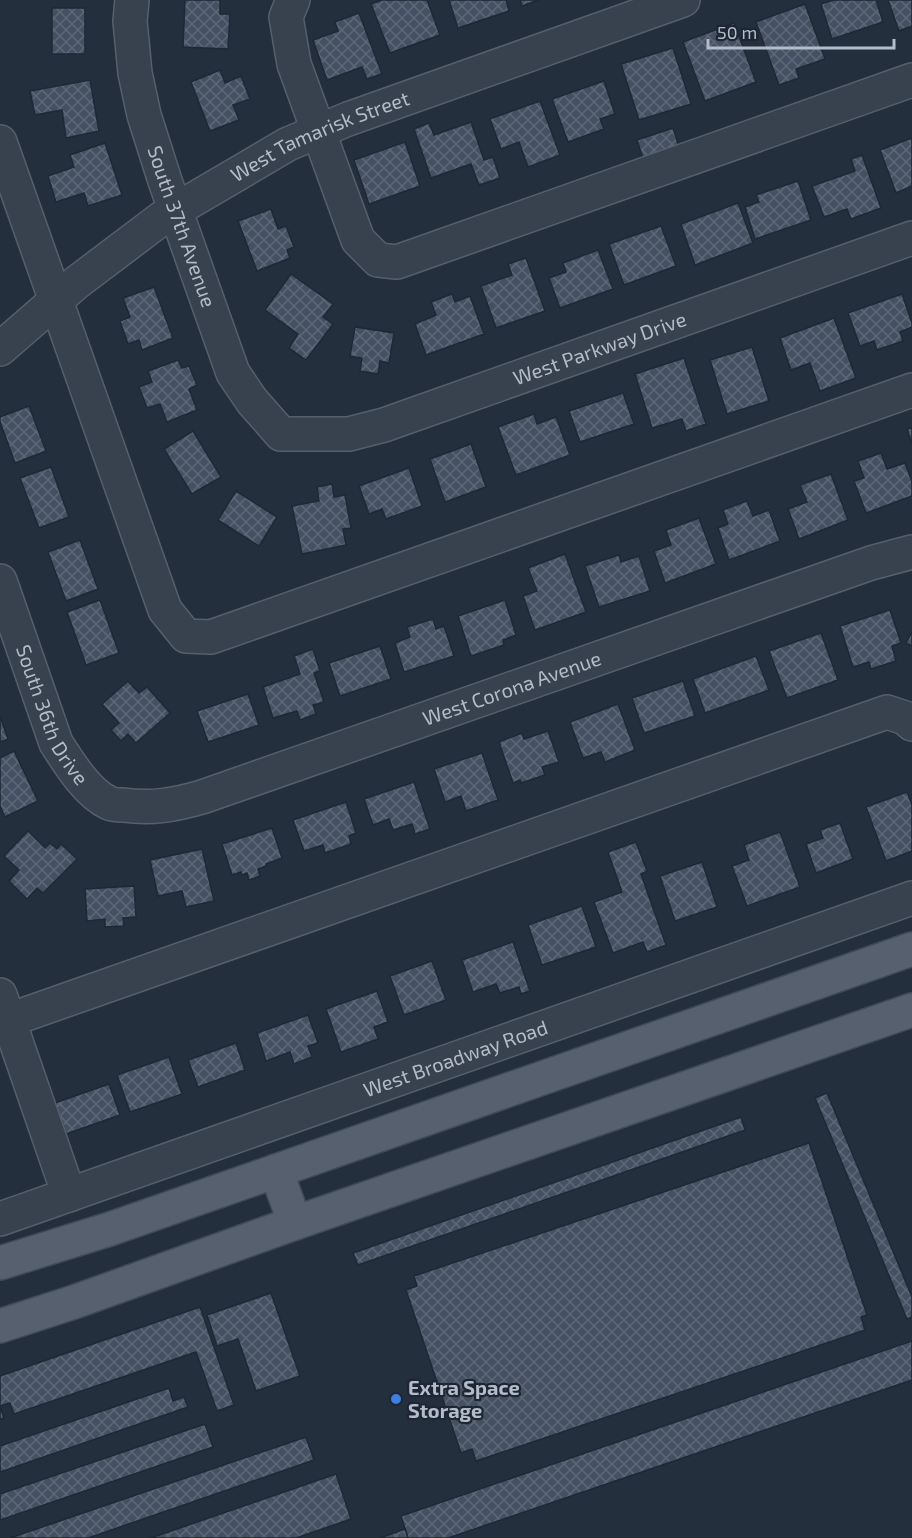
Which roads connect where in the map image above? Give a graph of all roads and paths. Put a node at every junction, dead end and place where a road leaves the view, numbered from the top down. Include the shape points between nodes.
1 (132, 0) edge
2 (293, 0) edge
3 (683, 0) edge
4 (912, 80) edge
5 (318, 130) junction
6 (0, 142) edge
7 (176, 209) junction
8 (912, 238) edge
9 (56, 301) junction
10 (0, 349) edge
11 (912, 390) edge
12 (281, 434) joint
13 (912, 552) edge
14 (0, 581) edge
15 (912, 724) edge
16 (109, 804) joint
17 (912, 898) edge
18 (912, 949) edge
19 (4, 1007) edge
20 (912, 1010) edge
21 (276, 1171) junction
22 (69, 1195) junction
23 (0, 1219) edge
24 (295, 1223) junction
25 (0, 1263) edge
26 (74, 1302) junction
27 (0, 1304) edge
28 (0, 1326) edge

1 - 7 street, South 37th Avenue via 135,73 144,115
2 - 5 street via 286,17 294,64
3 - 5 street, West Tamarisk Street
4 - 5 street via 397,262 378,260 358,240
5 - 7 street, West Tamarisk Street
6 - 9 street
7 - 9 street, West Tamarisk Street
7 - 12 street, South 37th Avenue via 233,373
8 - 12 street, West Parkway Drive via 384,425 349,434
9 - 10 street, West Tamarisk Street
9 - 11 street via 165,610 186,636 211,637
13 - 16 street, West Corona Avenue via 202,797 169,806
14 - 16 street, South 36th Drive via 56,743 90,789
15 - 19 street via 887,712
17 - 22 street, West Broadway Road
18 - 21 main road
19 - 22 street
20 - 24 main road
21 - 24 main road
21 - 25 main road
22 - 23 street, West Broadway Road
24 - 26 main road
26 - 27 main road
26 - 28 main road

